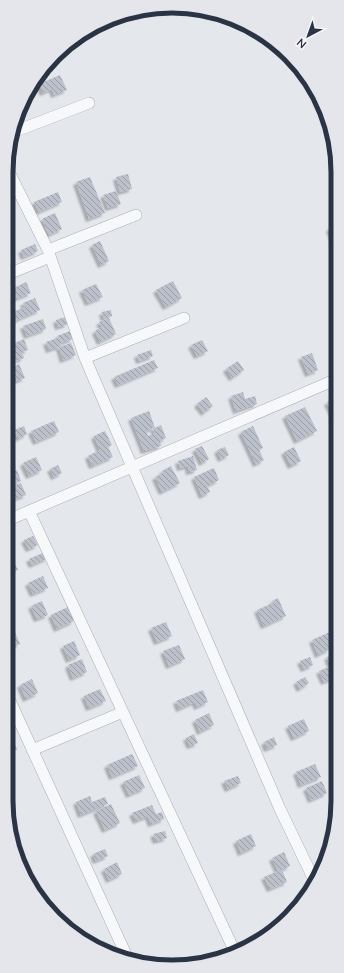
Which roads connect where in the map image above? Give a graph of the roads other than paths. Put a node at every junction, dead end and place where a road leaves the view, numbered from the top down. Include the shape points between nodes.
1 (89, 103) dead end
2 (18, 130) edge
3 (13, 182) edge
4 (136, 215) dead end
5 (49, 254) junction
6 (13, 272) edge
7 (184, 318) dead end
8 (85, 358) junction
9 (331, 384) edge
10 (132, 467) junction
11 (29, 511) junction
12 (13, 519) edge
13 (13, 708) edge
14 (123, 712) junction
15 (32, 750) junction
16 (312, 876) edge
17 (232, 948) edge
18 (125, 953) edge

1 - 2 street
3 - 5 street
4 - 5 street
5 - 6 street
5 - 8 street
7 - 8 street
8 - 10 street
9 - 10 street
10 - 11 street
10 - 16 street via 280,810
11 - 12 street
11 - 14 street
13 - 15 street
14 - 15 street
14 - 17 street
15 - 18 street

